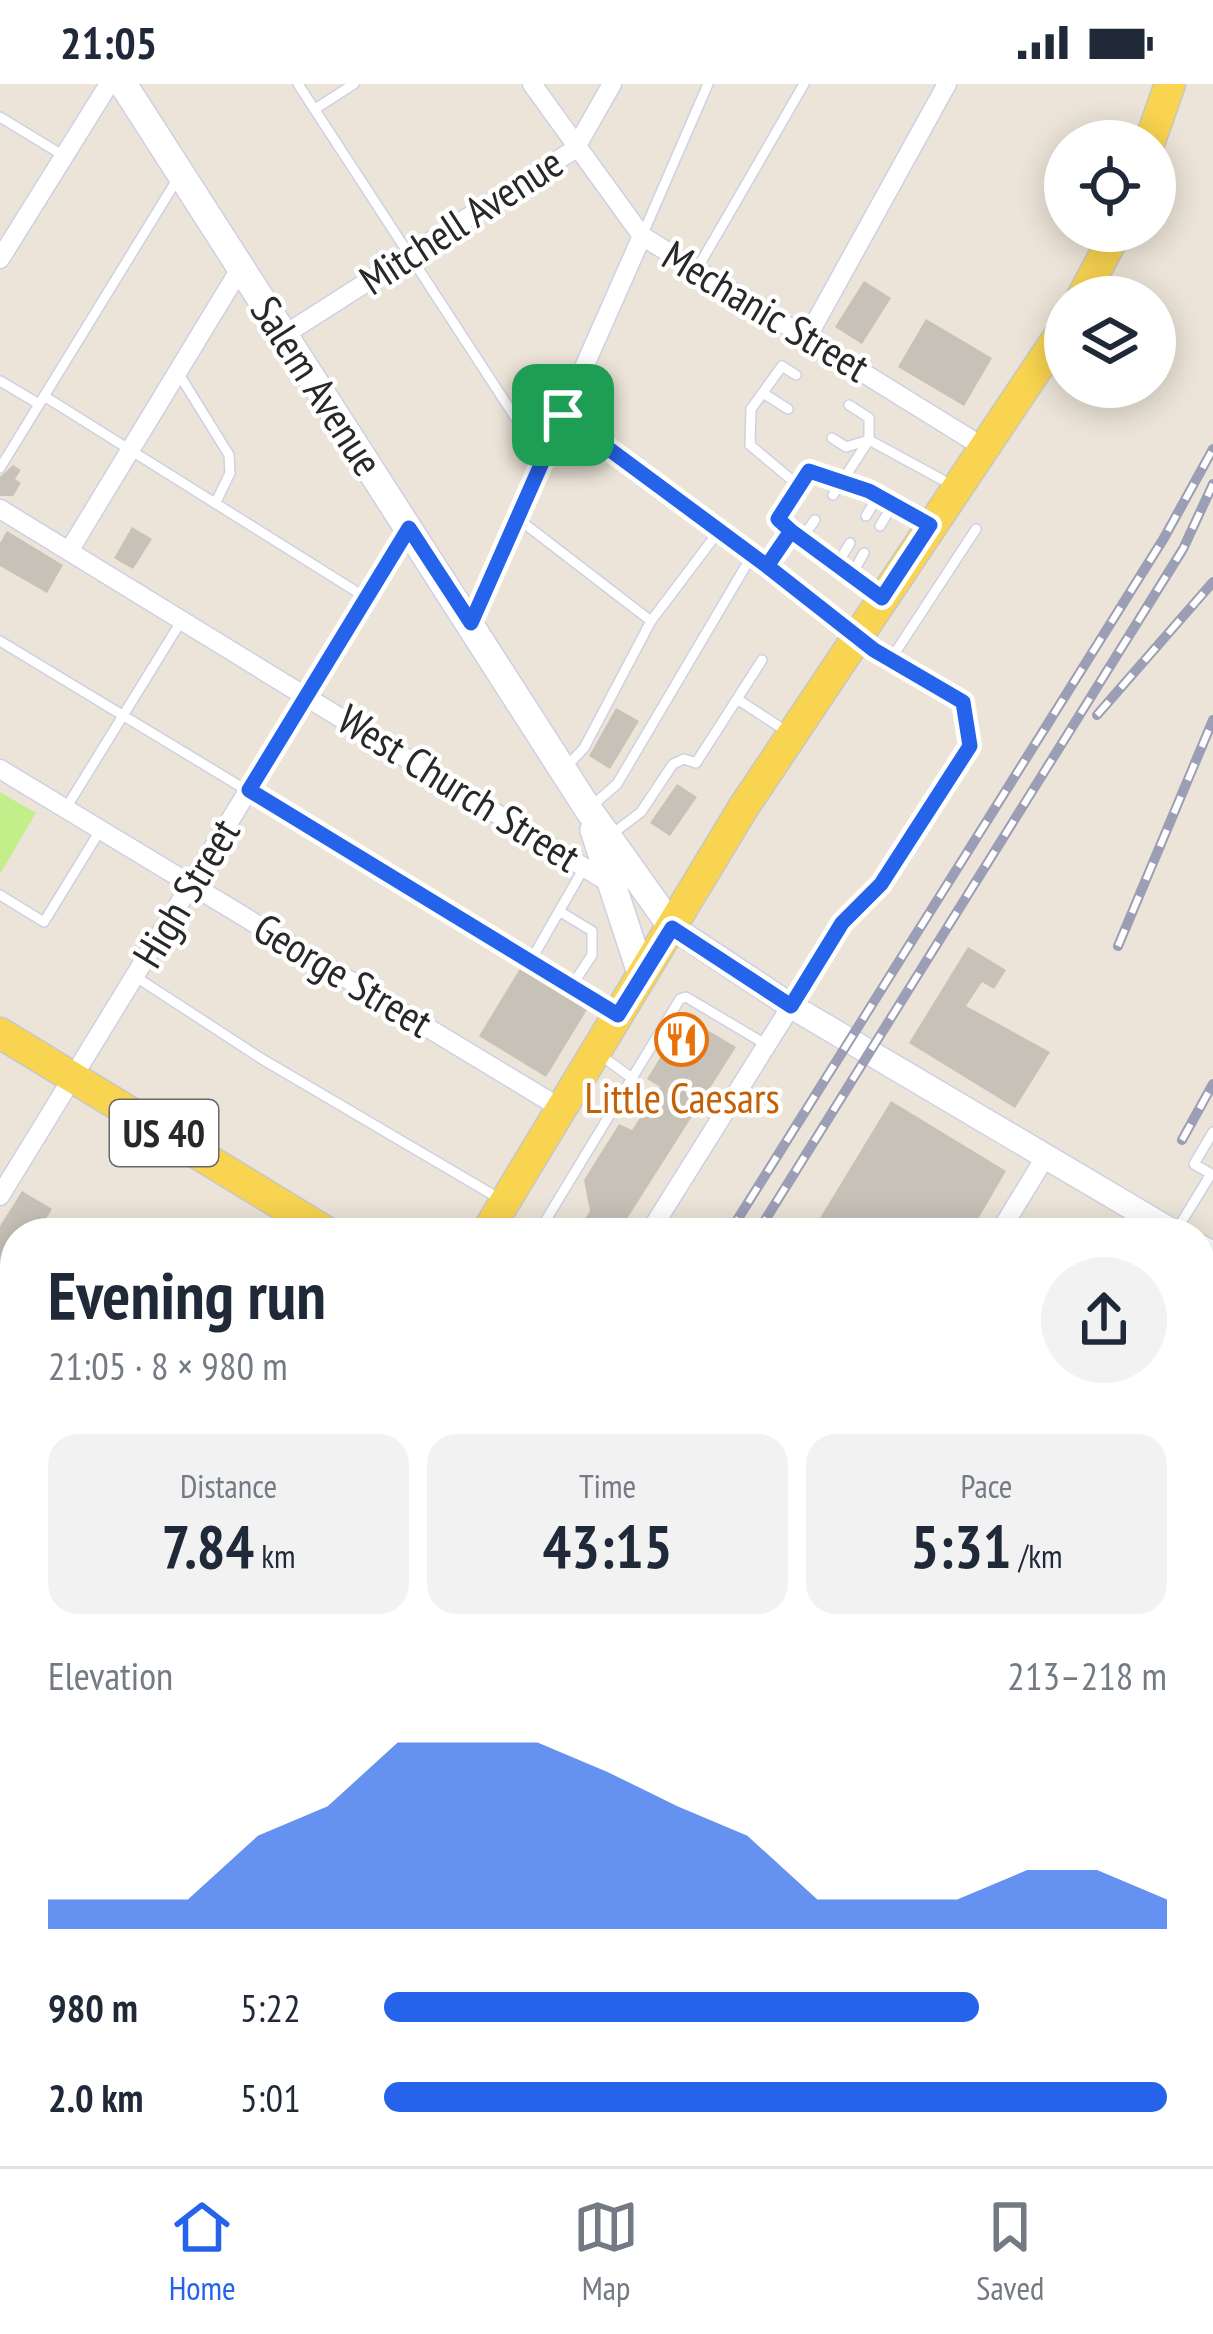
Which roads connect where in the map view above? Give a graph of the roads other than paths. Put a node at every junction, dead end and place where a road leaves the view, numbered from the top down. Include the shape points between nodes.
1 (110, 84) edge
2 (122, 84) edge
3 (298, 84) edge
4 (353, 84) edge
5 (532, 84) edge
6 (612, 84) edge
7 (708, 84) edge
8 (804, 84) edge
9 (947, 84) edge
10 (1170, 84) edge
11 (315, 109) junction
12 (0, 117) edge
13 (1157, 120) edge
14 (575, 149) junction
15 (64, 156) junction
16 (181, 174) junction
17 (642, 236) junction
18 (410, 255) junction
19 (0, 259) edge
20 (698, 268) junction
21 (240, 269) junction
22 (809, 334) junction
23 (284, 335) junction
24 (1044, 357) edge
25 (177, 371) junction
26 (796, 375) dead end
27 (0, 381) edge
28 (763, 393) junction
29 (42, 400) junction
30 (849, 405) dead end
31 (788, 410) dead end
32 (563, 415) junction
33 (832, 438) dead end
34 (869, 440) junction
35 (982, 447) junction
36 (130, 448) junction
37 (543, 460) junction
38 (0, 468) edge
39 (842, 482) junction
40 (800, 486) junction
41 (955, 487) junction
42 (833, 494) dead end
43 (878, 496) junction
44 (216, 502) junction
45 (893, 505) junction
46 (0, 509) edge
47 (866, 516) dead end
48 (517, 518) junction
49 (815, 520) dead end
50 (930, 525) junction
51 (880, 526) dead end
52 (409, 528) junction
53 (976, 529) dead end
54 (718, 531) junction
55 (791, 531) junction
56 (801, 539) junction
57 (850, 543) dead end
58 (69, 551) junction
59 (864, 553) dead end
60 (759, 561) junction
61 (837, 565) junction
62 (851, 576) junction
63 (365, 597) junction
64 (882, 598) junction
65 (182, 620) junction
66 (651, 621) junction
67 (471, 623) junction
68 (857, 635) junction
69 (0, 641) edge
70 (891, 659) junction
71 (762, 660) dead end
72 (308, 694) junction
73 (737, 699) junction
74 (123, 716) junction
75 (791, 734) junction
76 (0, 769) edge
77 (564, 770) junction
78 (249, 790) junction
79 (66, 808) junction
80 (589, 808) junction
81 (100, 829) junction
82 (608, 837) junction
83 (597, 874) junction
84 (192, 883) junction
85 (0, 895) edge
86 (559, 911) junction
87 (672, 928) junction
88 (530, 962) junction
89 (642, 976) junction
90 (136, 977) junction
91 (571, 987) junction
92 (791, 1006) junction
93 (618, 1015) junction
94 (0, 1033) edge
95 (767, 1045) junction
96 (596, 1052) junction
97 (73, 1077) junction
98 (633, 1079) junction
99 (562, 1109) junction
100 (1213, 1132) edge
101 (1044, 1159) junction
102 (1212, 1175) edge
103 (0, 1196) edge
104 (505, 1202) junction
105 (303, 1218) edge
106 (495, 1218) edge
107 (547, 1218) edge
108 (658, 1218) edge
109 (1008, 1218) edge
110 (1125, 1218) edge
111 (1185, 1218) edge

1 - 15 street
2 - 16 main road, Salem Avenue
3 - 11 lane
4 - 11 lane
5 - 14 street, Mechanic Street
6 - 14 street, Mitchell Avenue
7 - 17 lane
8 - 20 lane
9 - 22 street
10 - 13 main road
11 - 18 lane
12 - 15 lane
14 - 17 street, Mechanic Street
14 - 18 street, Mitchell Avenue
15 - 19 street
16 - 21 main road, Salem Avenue
16 - 29 lane
17 - 20 street, Mechanic Street
17 - 32 street
18 - 23 street, Mitchell Avenue
18 - 37 lane
20 - 22 street, Mechanic Street
21 - 23 main road, Salem Avenue
21 - 25 street
22 - 35 street, Mechanic Street
23 - 52 main road, Salem Avenue
24 - 35 main road
25 - 36 street
25 - 44 lane via 230,454
26 - 28 lane via 782,366
27 - 29 lane
28 - 31 lane
28 - 40 lane via 752,409 750,445
29 - 36 lane
29 - 38 lane
30 - 34 lane via 869,418
32 - 37 street
32 - 54 street
33 - 34 lane via 846,447
34 - 39 lane
34 - 41 lane
35 - 41 main road
36 - 44 lane
36 - 58 street
37 - 48 street
39 - 40 lane via 809,471
39 - 42 lane
39 - 43 lane
40 - 55 lane via 778,519
41 - 50 main road
43 - 45 lane
43 - 47 lane
44 - 63 lane
45 - 50 lane
45 - 51 lane
46 - 58 street, West Church Street
48 - 66 lane
48 - 67 street
49 - 56 lane
50 - 64 main road
52 - 63 street, High Street
52 - 67 main road, Salem Avenue
53 - 70 lane
54 - 60 street
54 - 66 lane
55 - 56 lane
55 - 60 lane
56 - 61 lane
57 - 61 lane
58 - 65 street, West Church Street
59 - 62 lane
60 - 68 street
60 - 80 lane via 616,784
61 - 62 lane
62 - 64 lane
63 - 72 street, High Street
64 - 68 main road
65 - 72 street, West Church Street
65 - 74 lane
66 - 77 lane via 584,748
67 - 77 main road, Salem Avenue
68 - 70 lane
68 - 75 main road
69 - 74 lane
70 - 92 lane via 963,702 970,746
71 - 73 lane
72 - 78 street, High Street
72 - 83 street, West Church Street
73 - 75 lane
73 - 82 lane via 696,763 673,764 641,812
74 - 78 lane
74 - 79 lane
75 - 87 main road
76 - 79 street, George Street
77 - 80 main road, Salem Avenue
78 - 84 street, High Street
78 - 88 lane
79 - 81 street, George Street
80 - 82 main road, Salem Avenue
80 - 83 main road
81 - 84 street, George Street
81 - 85 lane via 44,922
82 - 87 main road, Salem Avenue
83 - 86 lane
83 - 89 main road
84 - 90 street, High Street
84 - 99 street, George Street
86 - 88 lane
86 - 91 lane via 592,931 592,955
87 - 89 main road
87 - 92 street
88 - 91 lane
89 - 93 main road
90 - 97 street, High Street
90 - 104 lane
91 - 93 lane
92 - 95 street
92 - 101 street
93 - 96 main road
94 - 97 main road, US 40
95 - 98 lane via 686,998
95 - 108 street
96 - 98 lane
96 - 99 main road
97 - 103 street, High Street
97 - 105 main road, US 40
98 - 107 lane
99 - 104 main road
100 - 102 lane via 1194,1164
101 - 109 street
101 - 110 street
102 - 111 lane
104 - 106 main road

